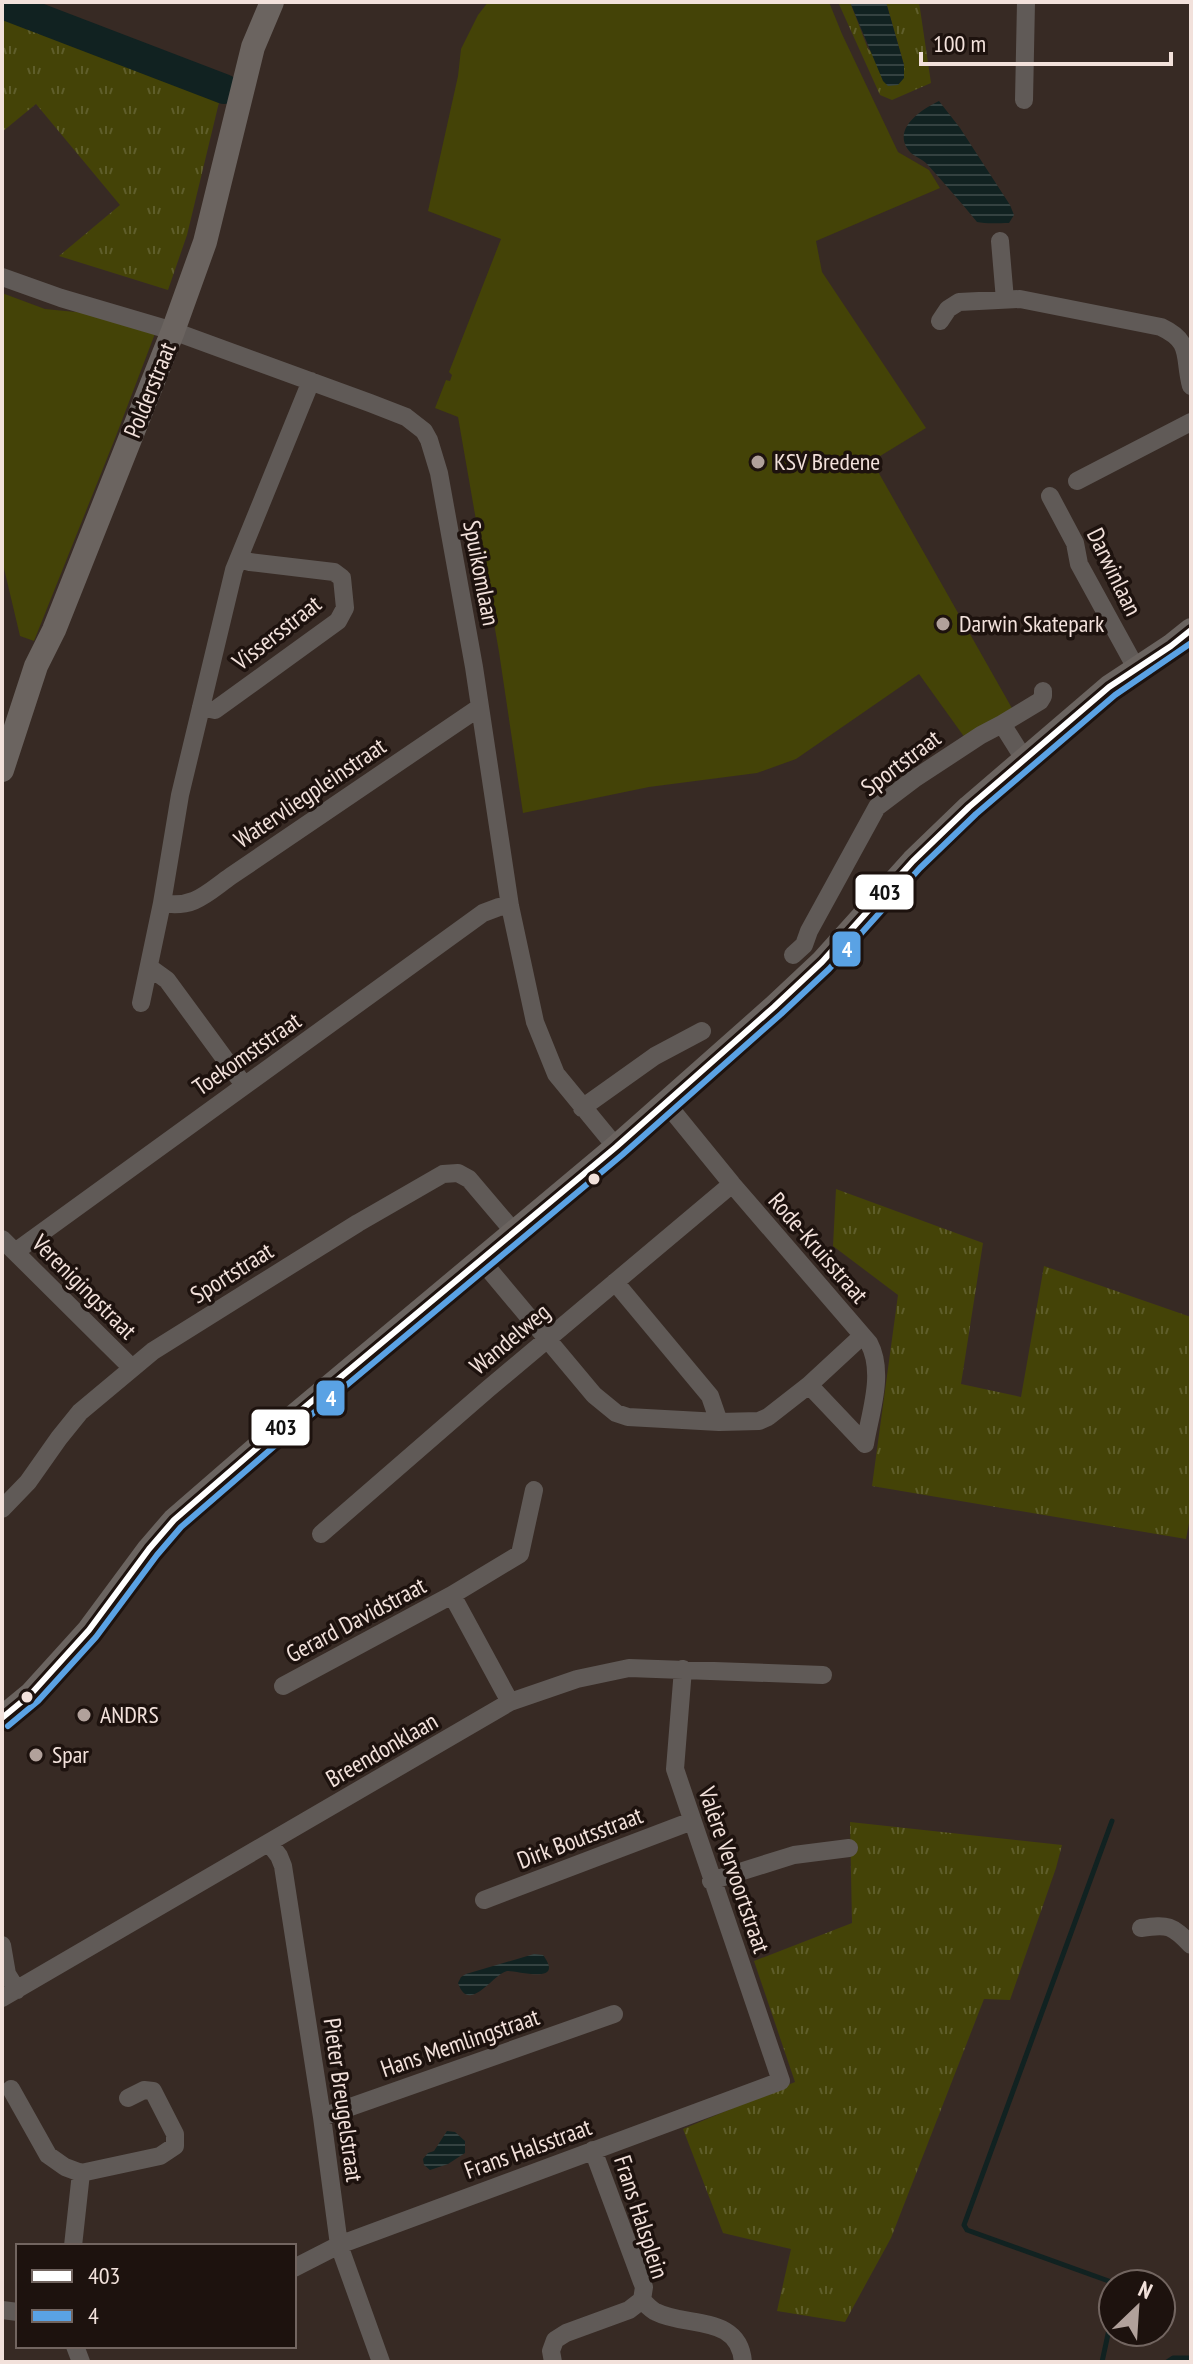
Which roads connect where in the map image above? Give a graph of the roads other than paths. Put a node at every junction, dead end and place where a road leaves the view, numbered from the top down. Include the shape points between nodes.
1 (272, 2) edge
2 (1026, 2) edge
3 (1024, 100) dead end
4 (1000, 241) dead end
5 (2, 277) edge
6 (1005, 300) junction
7 (940, 321) dead end
8 (173, 331) junction
9 (311, 381) junction
10 (1191, 386) edge
11 (1191, 422) edge
12 (1077, 481) dead end
13 (1050, 496) dead end
14 (239, 559) junction
15 (1191, 630) edge
16 (1136, 668) junction
17 (1043, 691) dead end
18 (201, 707) junction
19 (480, 707) junction
20 (1002, 724) junction
21 (1024, 759) junction
22 (2, 770) edge
23 (162, 903) junction
24 (510, 906) junction
25 (806, 954) junction
26 (149, 967) junction
27 (141, 1003) dead end
28 (702, 1031) dead end
29 (244, 1085) junction
30 (666, 1103) junction
31 (582, 1108) junction
32 (616, 1147) junction
33 (732, 1184) junction
34 (514, 1232) junction
35 (8, 1246) edge
36 (481, 1260) junction
37 (615, 1282) junction
38 (862, 1336) junction
39 (547, 1340) junction
40 (132, 1368) junction
41 (809, 1385) junction
42 (719, 1422) junction
43 (534, 1490) dead end
44 (2, 1509) edge
45 (321, 1534) dead end
46 (452, 1595) junction
47 (683, 1669) junction
48 (823, 1675) dead end
49 (283, 1686) dead end
50 (510, 1702) junction
51 (2, 1718) edge
52 (692, 1821) junction
53 (269, 1843) junction
54 (849, 1848) dead end
55 (711, 1881) junction
56 (484, 1900) dead end
57 (1141, 1928) dead end
58 (2, 1945) edge
59 (1191, 1945) edge
60 (9, 1994) edge
61 (614, 2014) dead end
62 (781, 2081) joint
63 (11, 2089) dead end
64 (128, 2098) dead end
65 (322, 2117) junction
66 (593, 2150) junction
67 (81, 2173) junction
68 (73, 2244) edge
69 (339, 2245) junction
70 (296, 2267) edge
71 (642, 2300) junction
72 (381, 2362) edge
73 (553, 2362) edge
74 (743, 2362) edge

1 - 8 street, Polderstraat via 253,47 205,242
2 - 3 street
4 - 6 street
5 - 8 street, Spuikomlaan
6 - 7 street via 959,302
6 - 10 street via 1161,327 1186,346
8 - 9 street, Spuikomlaan
8 - 22 street, Polderstraat via 36,666
9 - 14 street, Vissersstraat
9 - 19 street, Spuikomlaan via 406,417 429,440
11 - 12 street
13 - 16 street, Darwinlaan via 1075,543 1079,564
14 - 18 street, Vissersstraat
14 - 18 street, Vissersstraat via 334,572 342,578 345,608 338,621 215,710
15 - 16 street
16 - 21 street
17 - 20 street, Sportstraat via 1040,701
18 - 23 street, Vissersstraat
19 - 23 street, Watervliegpleinstraat via 194,903
19 - 24 street, Spuikomlaan
20 - 21 street
20 - 25 street, Sportstraat via 877,807 809,931
21 - 25 street
23 - 26 street, Vissersstraat
24 - 29 street, Toekomststraat via 483,913
24 - 31 street, Spuikomlaan via 535,1022 556,1074
25 - 30 street via 774,1007
26 - 27 street, Vissersstraat
26 - 29 street via 167,980
28 - 31 street via 655,1056
29 - 35 street, Toekomststraat
30 - 32 street
30 - 33 street, Rode-Kruisstraat
31 - 32 street, Spuikomlaan
32 - 34 street
33 - 37 street, Wandelweg
33 - 38 street, Rode-Kruisstraat
34 - 36 street
34 - 40 street, Sportstraat via 469,1179 443,1174 214,1312
35 - 40 street, Verenigingstraat
36 - 39 street
36 - 51 street via 174,1520 89,1630
37 - 39 street, Wandelweg
37 - 42 street via 710,1396
38 - 41 street
38 - 41 street, Rode-Kruisstraat via 872,1350 876,1374 865,1444
39 - 42 street via 616,1413
39 - 45 street, Wandelweg
40 - 44 street, Sportstraat via 80,1412
41 - 42 street via 759,1421
43 - 46 street, Gerard Davidstraat via 520,1554
46 - 49 street, Gerard Davidstraat
46 - 50 street, Gerard Davidstraat
47 - 48 street, Breendonklaan
47 - 50 street, Breendonklaan via 629,1668
47 - 52 street, Valère Vervoortstraat via 675,1769
50 - 53 street, Breendonklaan
52 - 55 street, Valère Vervoortstraat
52 - 56 street, Dirk Boutsstraat
53 - 60 street, Breendonklaan
53 - 65 street, Pieter Breugelstraat via 283,1866
54 - 55 street via 794,1855
55 - 62 street, Valère Vervoortstraat
57 - 59 street via 1169,1926
58 - 60 street
61 - 65 street, Hans Memlingstraat
62 - 66 street, Frans Halsstraat
63 - 67 street via 50,2158
64 - 67 street via 153,2091 175,2134 175,2146 160,2156
65 - 69 street, Pieter Breugelstraat
66 - 69 street, Frans Halsstraat
66 - 71 street, Frans Halsplein via 644,2287
67 - 68 street
69 - 70 street, Frans Halsstraat
69 - 72 street, Pieter Breugelstraat
71 - 73 street, Frans Halsplein via 555,2340
71 - 74 street, Frans Halsplein via 656,2312 731,2334

